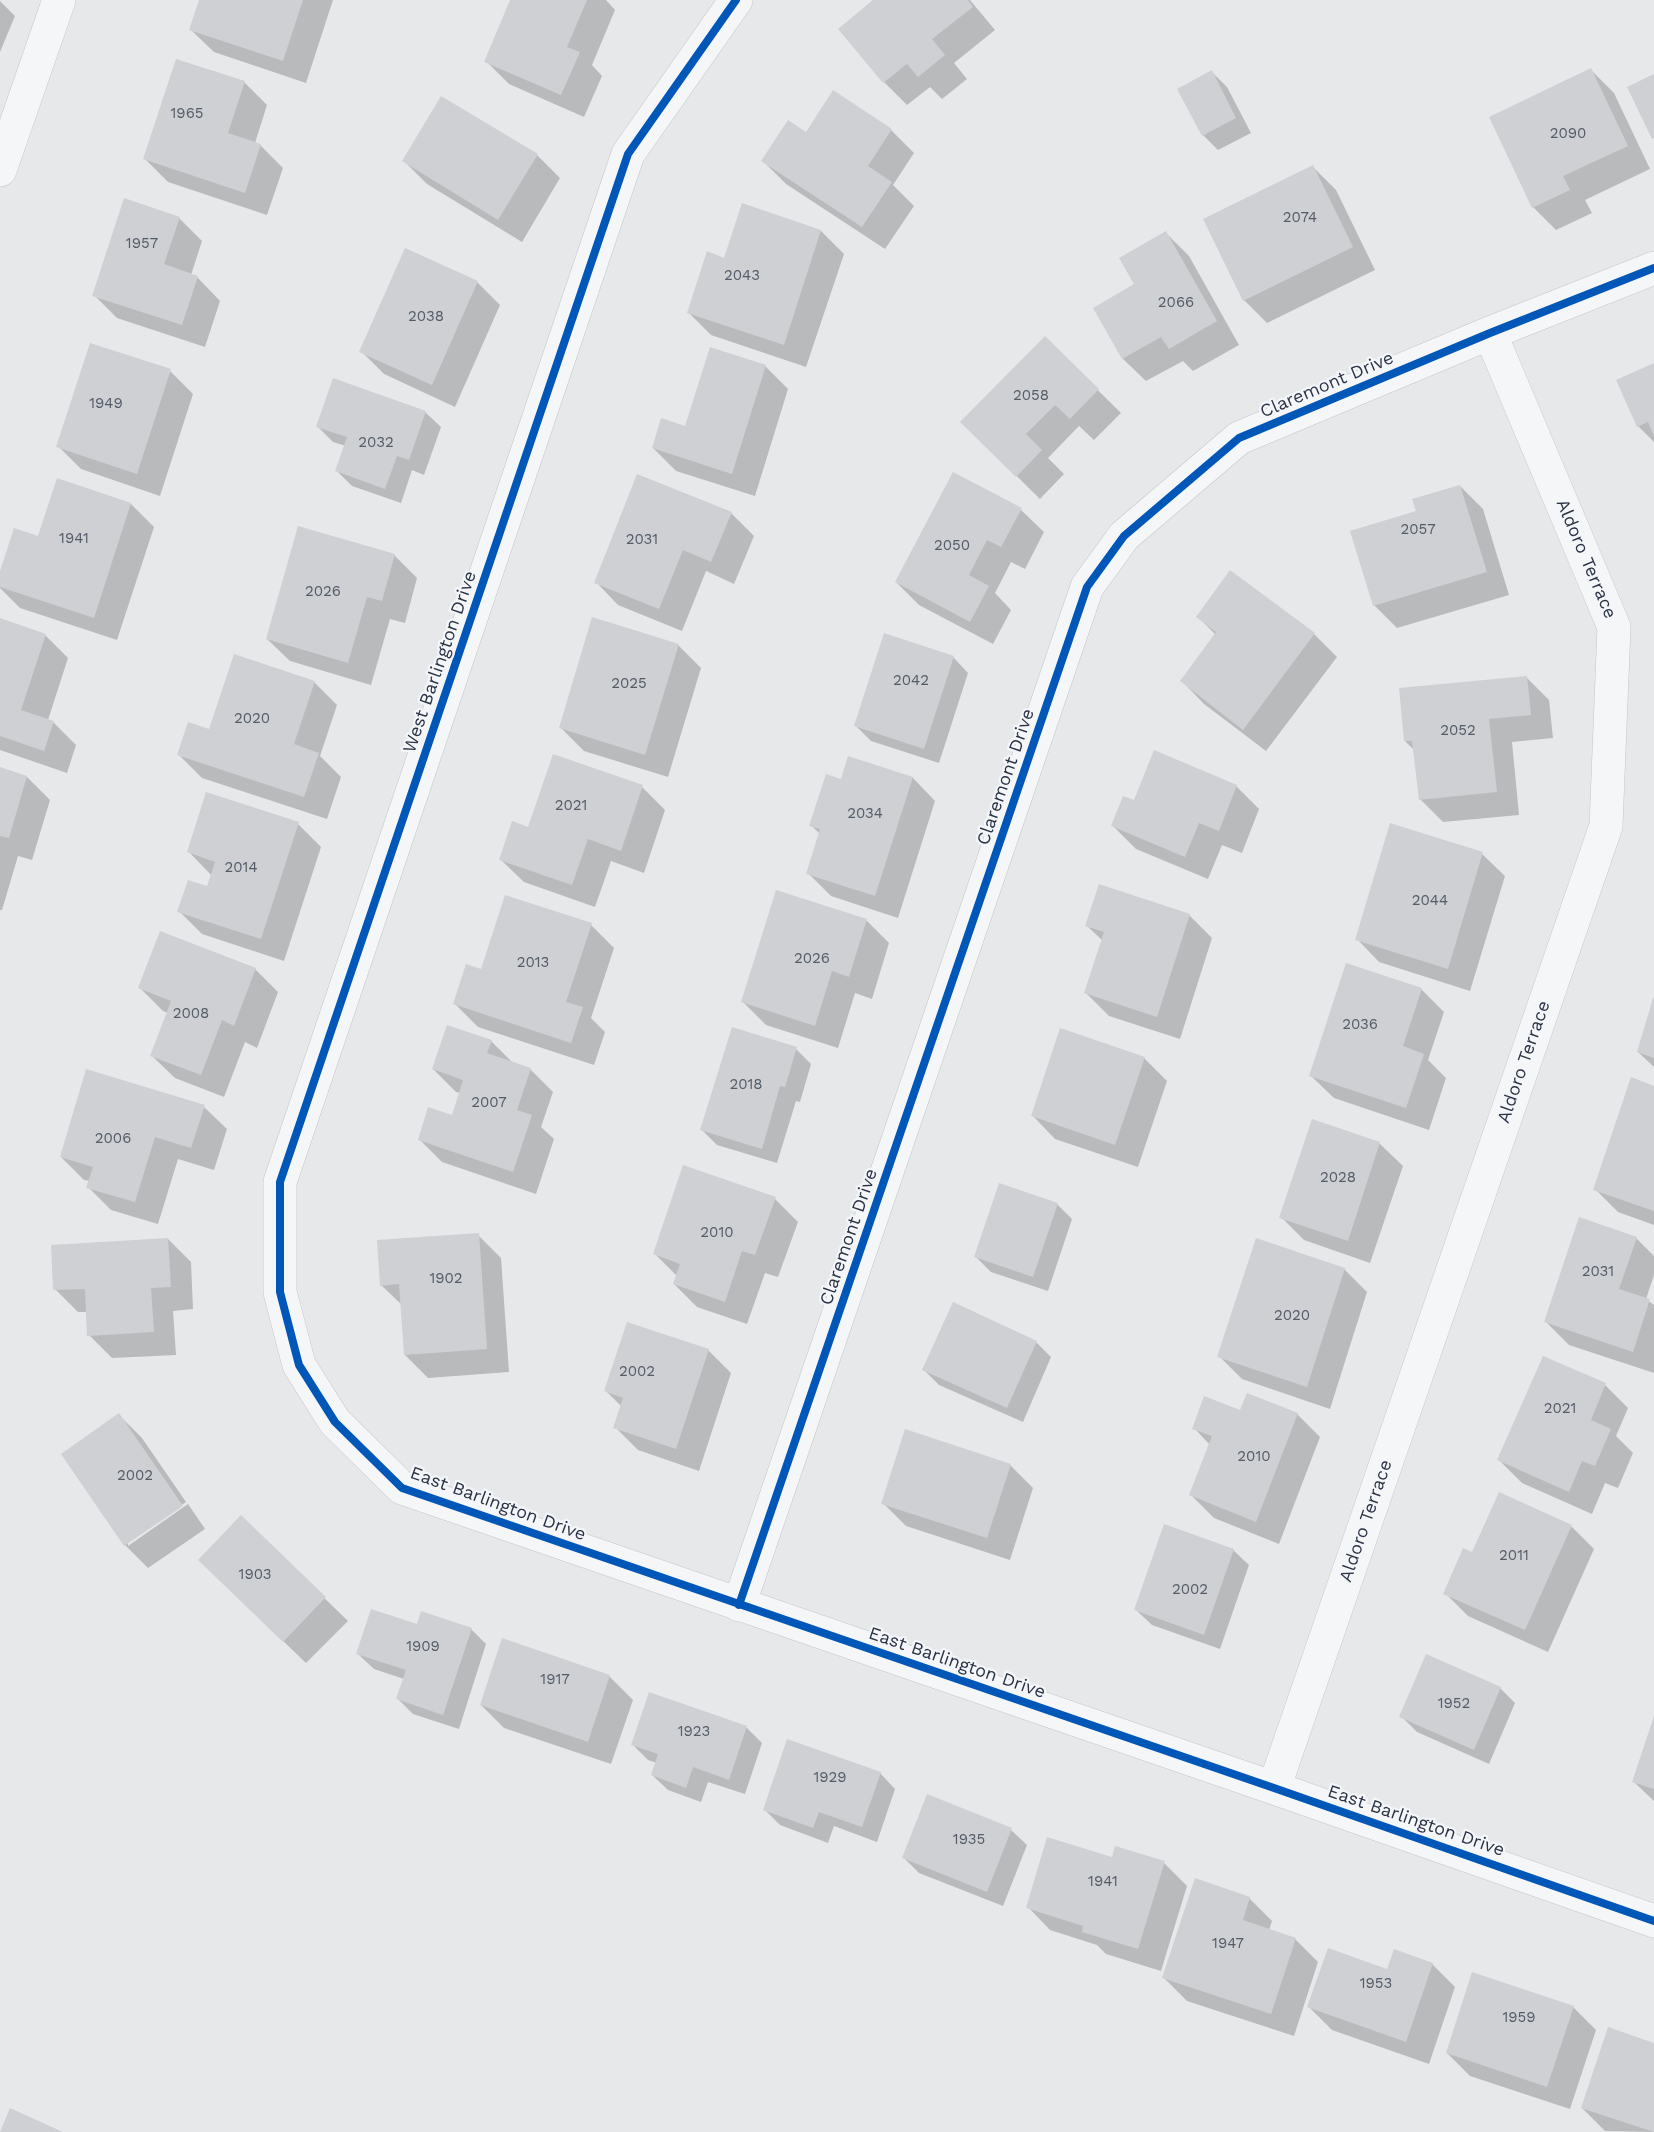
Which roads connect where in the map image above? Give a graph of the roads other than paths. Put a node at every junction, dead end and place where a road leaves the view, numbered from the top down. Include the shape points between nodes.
1 (59, 0) edge
2 (730, 2) edge
3 (0, 170) edge
4 (1654, 268) edge
5 (1490, 333) junction
6 (298, 1365) joint
7 (739, 1605) junction
8 (1274, 1788) junction
9 (1654, 1920) edge

1 - 3 street
2 - 6 street, West Barlington Drive via 628,154 280,1182 280,1292
4 - 5 street, Claremont Drive
5 - 7 street, Claremont Drive via 1239,438 1124,536 1087,587
5 - 8 street, Aldoro Terrace via 1614,627 1606,826
6 - 7 street, East Barlington Drive via 335,1422 402,1488
7 - 8 street, East Barlington Drive
8 - 9 street, East Barlington Drive

